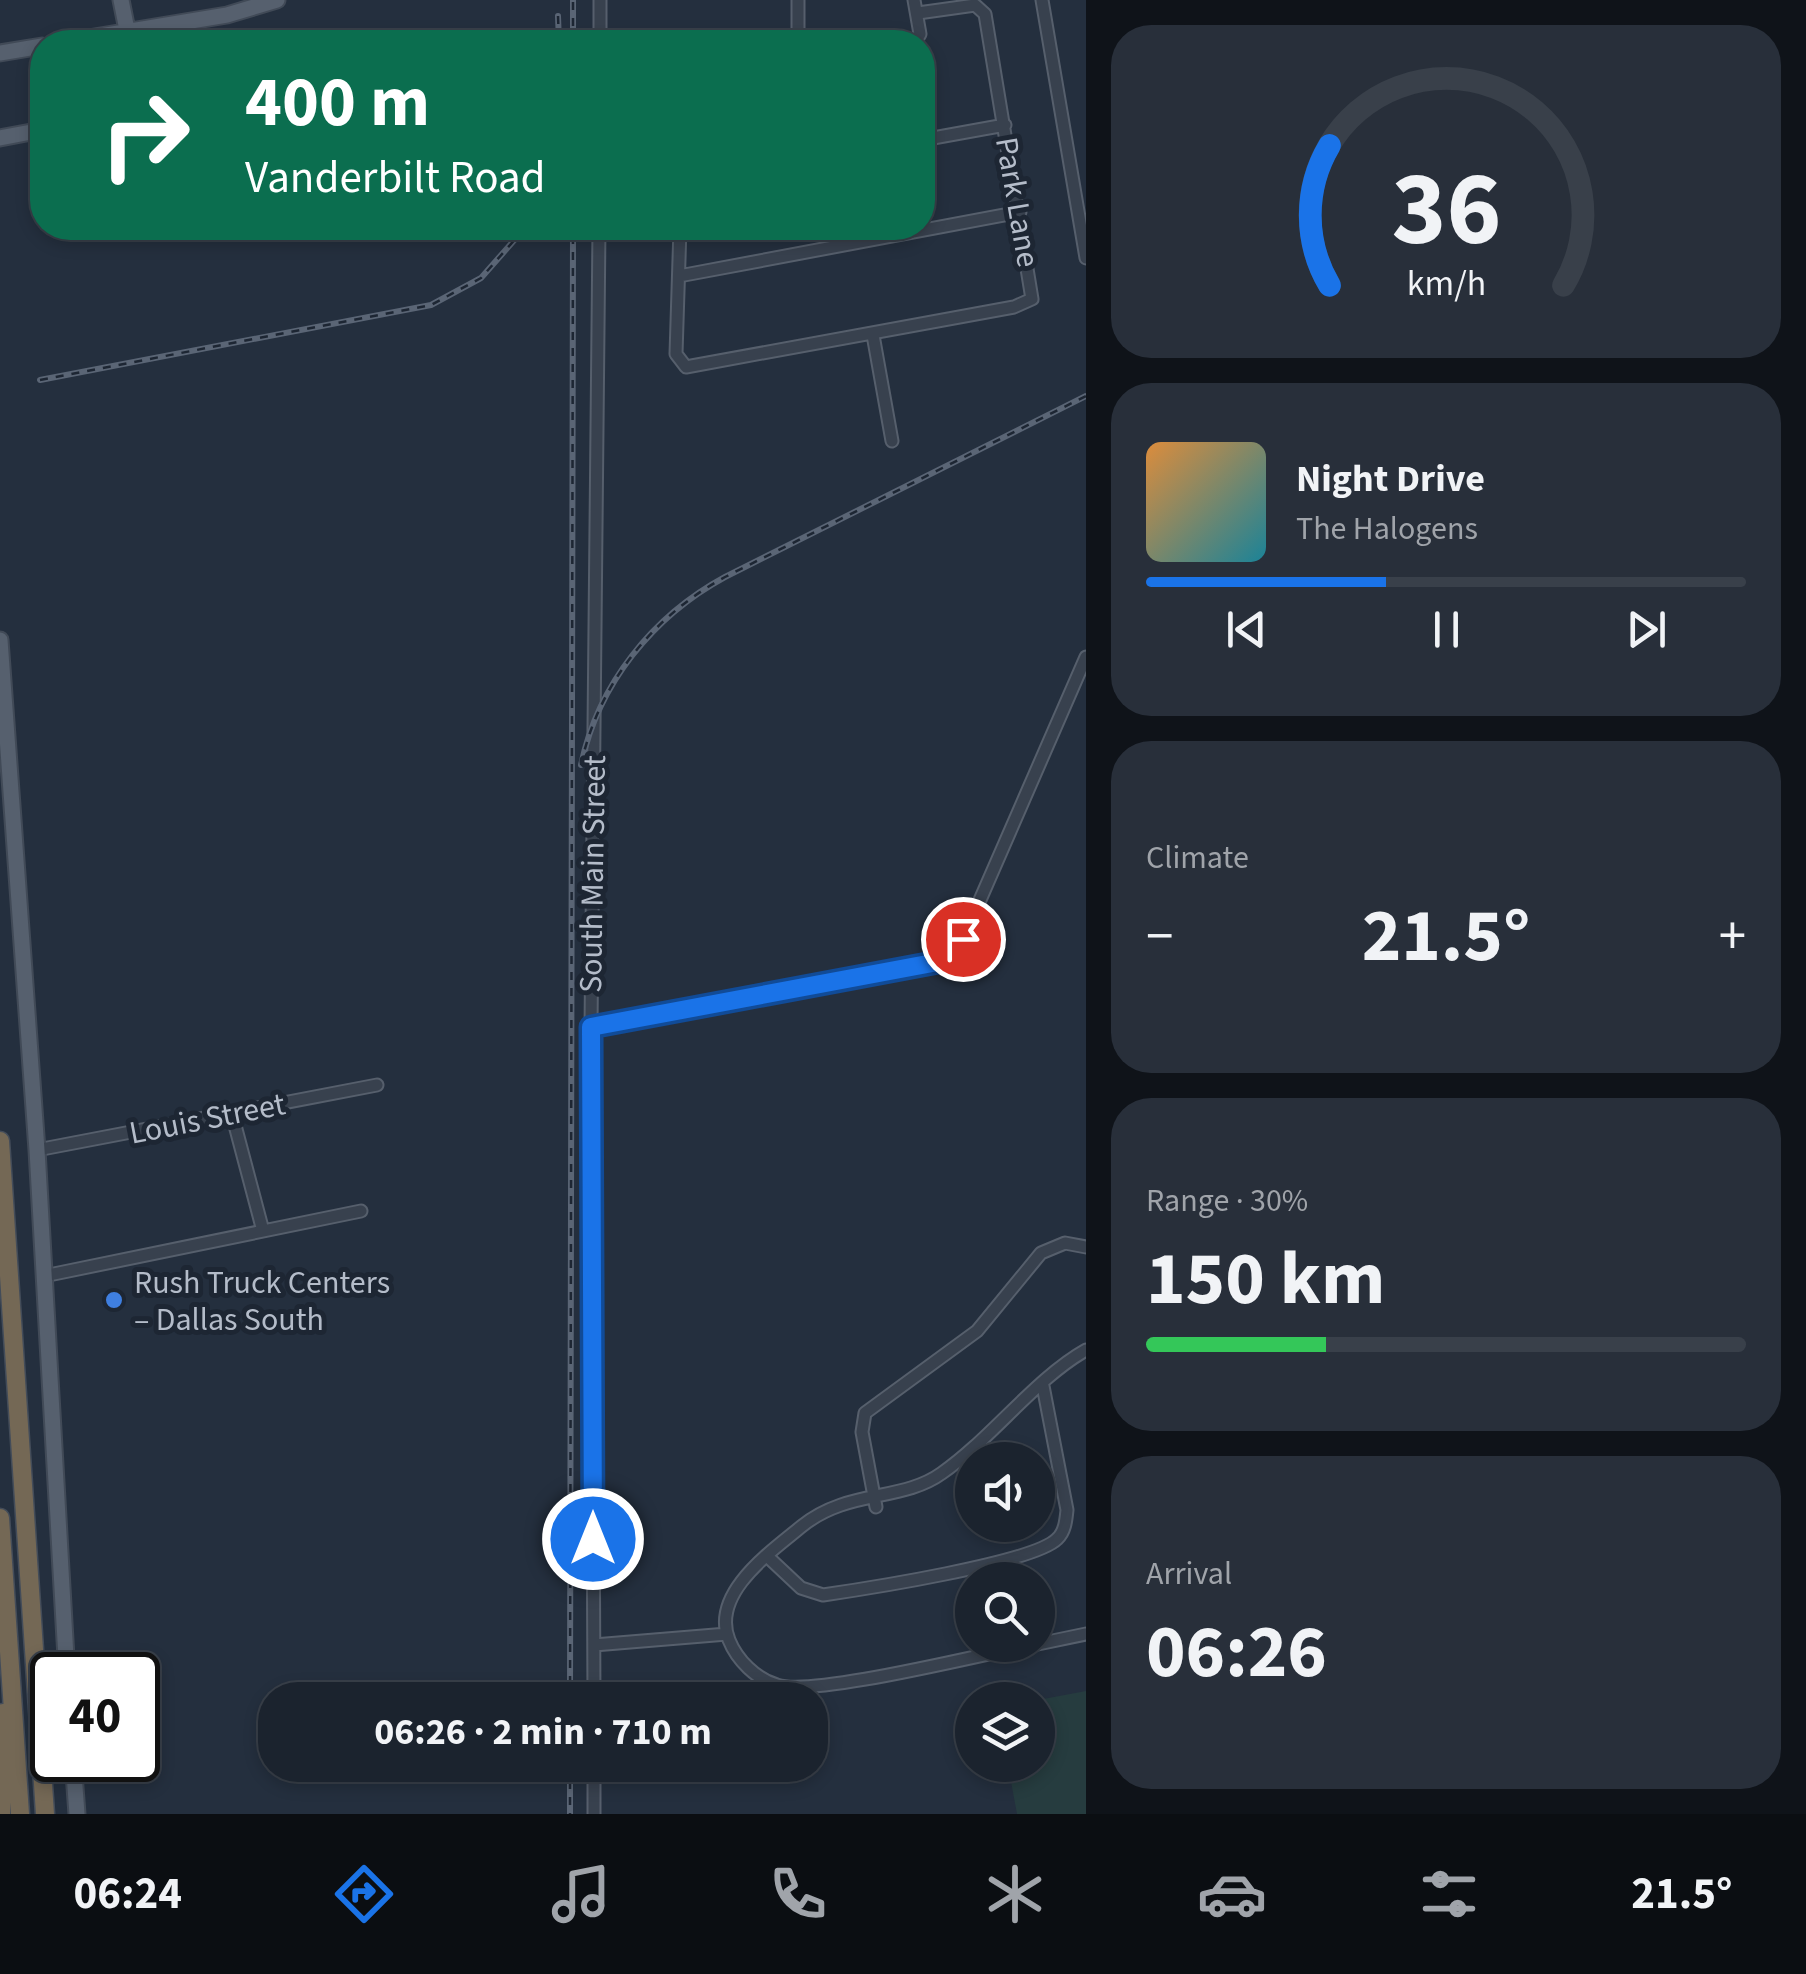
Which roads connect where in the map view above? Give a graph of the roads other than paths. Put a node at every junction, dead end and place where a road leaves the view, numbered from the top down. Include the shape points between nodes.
1 (121, 0) edge
2 (278, 0) edge
3 (600, 0) edge
4 (798, 0) edge
5 (1042, 0) edge
6 (916, 6) edge
7 (127, 30) edge
8 (160, 30) edge
9 (600, 30) edge
10 (798, 30) edge
11 (30, 48) edge
12 (3, 52) edge
13 (1004, 126) junction
14 (30, 132) edge
15 (0, 138) edge
16 (935, 138) edge
17 (1020, 212) junction
18 (935, 228) edge
19 (599, 240) edge
20 (680, 240) edge
21 (871, 240) edge
22 (1086, 258) edge
23 (679, 276) junction
24 (873, 335) junction
25 (892, 441) dead end
26 (0, 640) edge
27 (1086, 657) edge
28 (591, 1027) junction
29 (377, 1086) dead end
30 (232, 1114) junction
31 (0, 1141) edge
32 (37, 1150) junction
33 (360, 1211) dead end
34 (263, 1231) junction
35 (1086, 1247) edge
36 (44, 1276) junction
37 (1086, 1350) edge
38 (1042, 1386) junction
39 (874, 1501) junction
40 (0, 1518) edge
41 (768, 1556) junction
42 (727, 1634) junction
43 (1086, 1634) edge
44 (1055, 1640) edge
45 (594, 1645) junction
46 (65, 1652) edge
47 (9, 1653) junction
48 (955, 1659) edge
49 (594, 1682) edge
50 (75, 1782) edge
51 (594, 1782) edge
52 (1, 1814) edge
53 (20, 1814) edge
54 (45, 1814) edge
55 (77, 1814) edge
56 (594, 1814) edge

1 - 7 main road
2 - 8 main road
3 - 9 street
4 - 10 street
5 - 22 street
6 - 13 street, Park Lane via 981,8
11 - 12 main road
13 - 16 street
13 - 17 street, Park Lane
14 - 15 main road
17 - 18 street
17 - 24 street, Park Lane via 1034,291 1026,304
19 - 28 street, South Main Street
20 - 23 street, Park Lane
21 - 23 street
23 - 24 street, Park Lane via 676,354 686,368
24 - 25 street
26 - 32 main road
27 - 28 street via 952,953 938,962
28 - 45 street, South Main Street
29 - 30 street, Louis Street
30 - 32 street, Louis Street
30 - 34 street
31 - 54 highway
32 - 36 main road
33 - 34 street
34 - 36 street
35 - 39 street via 1065,1243 1042,1254 977,1330 865,1413
36 - 46 main road
37 - 38 street
38 - 39 street via 940,1476
38 - 41 street via 1067,1510 1063,1530 1051,1543 1008,1558 823,1594 802,1588
39 - 41 street via 831,1507
40 - 47 highway
41 - 42 street via 738,1587
42 - 45 street
42 - 48 street via 751,1670 778,1686 803,1688
43 - 44 street
45 - 49 street, South Main Street
47 - 52 highway
47 - 53 highway
50 - 55 main road
51 - 56 street

